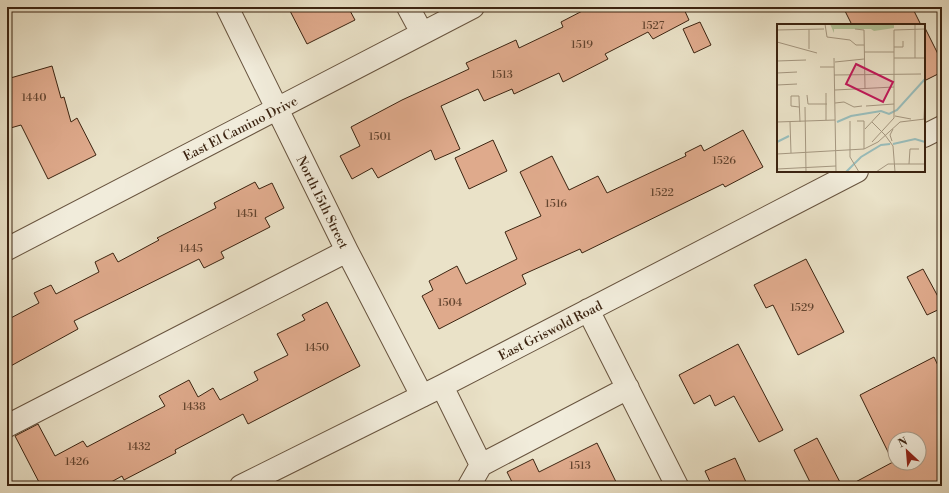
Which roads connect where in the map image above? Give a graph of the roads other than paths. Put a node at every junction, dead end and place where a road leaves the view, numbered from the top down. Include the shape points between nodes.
1 (227, 7) edge
2 (408, 7) edge
3 (473, 7) edge
4 (422, 33) junction
5 (277, 109) junction
6 (942, 127) edge
7 (925, 136) edge
8 (855, 172) edge
9 (7, 249) edge
10 (347, 251) junction
11 (588, 310) junction
12 (442, 386) junction
13 (628, 388) junction
14 (422, 396) junction
15 (7, 426) edge
16 (481, 465) junction
17 (241, 486) edge
18 (469, 486) edge
19 (677, 486) edge

1 - 5 street, North 15th Street
2 - 4 street
3 - 4 street, East El Camino Drive
4 - 5 street, East El Camino Drive
5 - 9 street, East El Camino Drive
5 - 10 street, North 15th Street
6 - 7 street
8 - 11 street, East Griswold Road
10 - 14 street, North 15th Street
10 - 15 street
11 - 12 street, East Griswold Road
11 - 13 street
12 - 14 street, East Griswold Road
12 - 16 street
13 - 16 street
13 - 19 street
14 - 17 street, East Griswold Road
16 - 18 street

